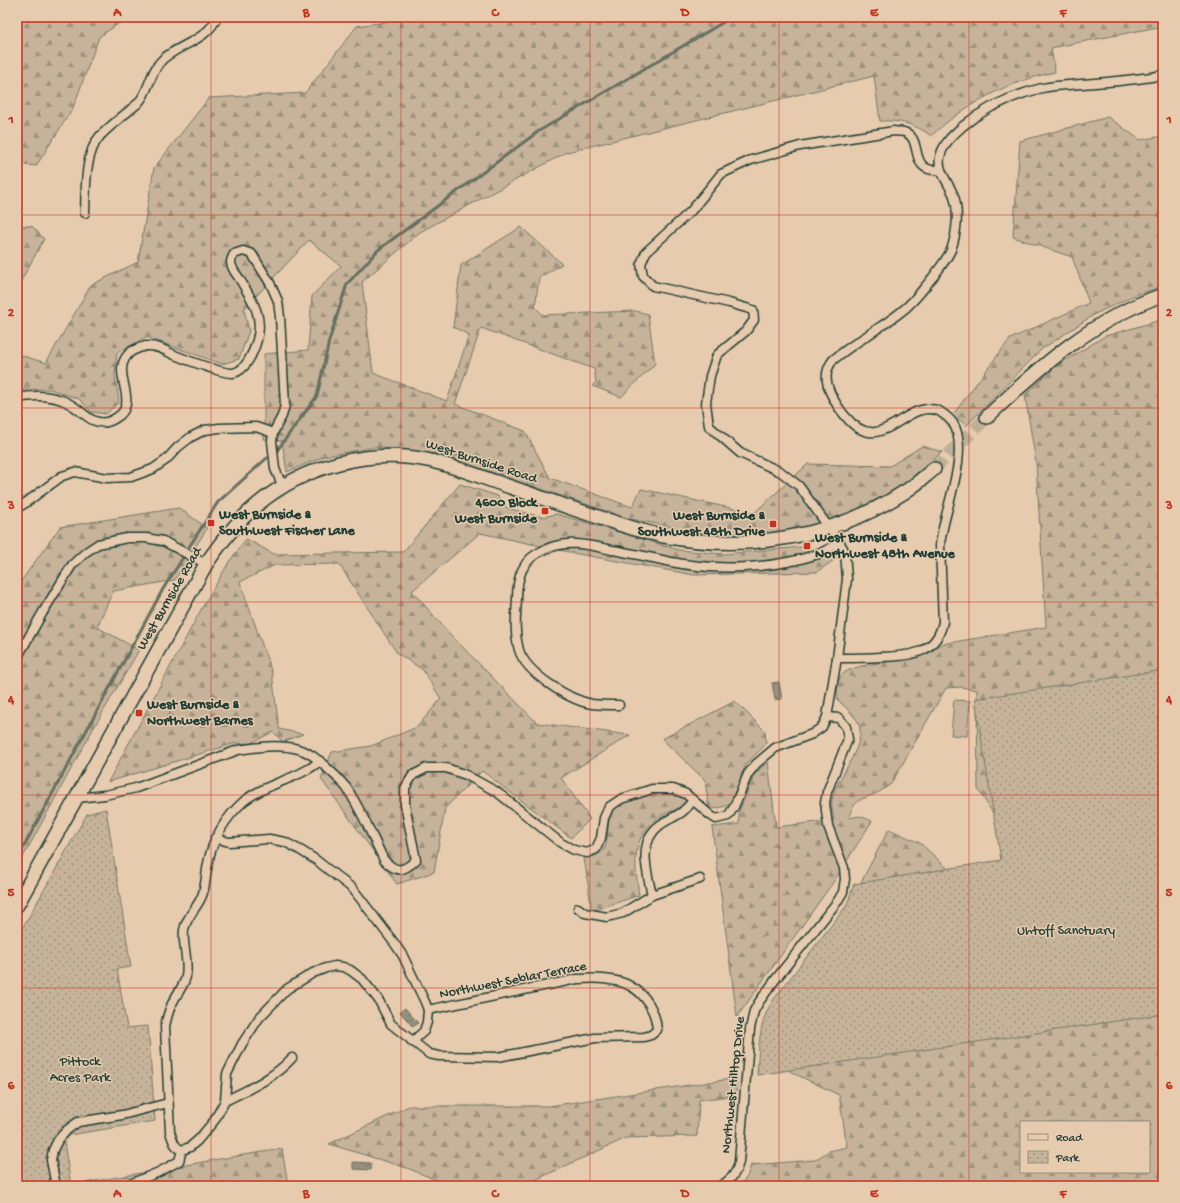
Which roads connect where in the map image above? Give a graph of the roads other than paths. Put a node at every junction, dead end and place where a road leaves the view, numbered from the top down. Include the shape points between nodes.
1 (217, 17) edge
2 (1163, 75) edge
3 (941, 170) junction
4 (85, 213) dead end
5 (1163, 295) edge
6 (17, 398) edge
7 (987, 417) tunnel mouth
8 (273, 433) junction
9 (934, 469) tunnel mouth
10 (282, 487) junction
11 (17, 508) edge
12 (829, 528) junction
13 (840, 543) junction
14 (206, 564) junction
15 (17, 658) edge
16 (837, 658) junction
17 (620, 705) dead end
18 (827, 718) junction
19 (320, 761) junction
20 (76, 798) junction
21 (693, 801) junction
22 (215, 838) junction
23 (700, 879) dead end
24 (652, 895) junction
25 (17, 905) edge
26 (578, 908) dead end
27 (428, 1010) junction
28 (412, 1042) junction
29 (292, 1058) dead end
30 (225, 1101) junction
31 (168, 1103) junction
32 (182, 1150) junction
33 (56, 1186) edge
34 (125, 1186) edge
35 (720, 1186) edge

1 - 4 street via 209,32 162,60 155,68 139,103 94,144 87,176
2 - 3 street via 1043,88 1010,99 978,114 948,140 940,158
3 - 12 street via 934,170 920,162 914,141 904,132 800,146 751,160 721,174 691,211 646,252 641,264 643,276 653,286 753,310 754,320 746,331 717,355 710,376 706,403 709,426 740,453 781,472 799,486
3 - 16 street via 957,209 957,224 951,250 916,298 902,311 833,360 826,379 838,409 858,429 866,432 886,429 916,412 926,410 936,410 952,422 958,435 959,446 954,484 941,533 944,622 937,640 914,654
5 - 7 main road via 1119,314 1074,342 1024,382
6 - 8 street via 50,397 69,403 90,420 108,422 123,412 126,406 122,363 126,356 144,346 154,346 223,371 232,373 239,370 252,353 258,332 256,307 231,262 234,254 243,252 252,254 278,301 285,397 282,416
8 - 10 street via 275,469
8 - 11 street via 256,427 205,430 191,437 153,469 131,477 119,478 69,473
9 - 12 main road, West Burnside Road via 881,506
10 - 12 main road, West Burnside Road via 331,465 373,457 416,458 443,464 640,531 680,539 759,541
10 - 14 main road, West Burnside Road via 257,505 230,531
12 - 13 street
13 - 16 street via 845,552 847,579
13 - 17 street via 816,554 761,566 738,567 687,564 580,544 554,545 534,555 526,562 517,589 516,637 526,664 561,692 592,704
14 - 15 street via 163,541 128,538 98,544 72,565
14 - 20 main road, West Burnside Road
16 - 18 street
18 - 21 street via 822,727 812,734 775,748 765,755 748,774 728,816 716,818
18 - 35 street, Northwest Hilltop Drive via 839,718 846,727 848,738 825,803 828,826 844,868 843,892 775,980 754,1012 739,1162 736,1172 729,1181
19 - 20 street via 299,749 255,747 238,750 136,788
19 - 21 street via 345,786 384,860 397,869 408,868 416,860 405,805 405,788 413,775 427,768 446,768 466,775 497,792 561,843 587,853 596,850 609,807 621,799 652,789 673,789 686,794
19 - 22 street via 310,769 264,789 246,800 235,810
20 - 25 main road, West Burnside Road
21 - 24 street via 682,812 659,826 647,844 645,862
22 - 27 street via 229,842 269,839 285,842 316,860 353,889 395,944 421,991
22 - 31 street via 203,894 187,919 184,932 186,977 165,1026
23 - 24 street
24 - 26 street via 623,914 607,917 585,913
27 - 28 street via 424,1031
27 - 28 street, Northwest Seblar Terrace via 577,979 601,978 630,985 641,994 652,1010 657,1030 644,1037 595,1038 498,1057 439,1056 428,1054
28 - 30 street via 391,1024 378,999 362,979 350,970 335,966 326,968 288,989 260,1018 242,1044 227,1074
29 - 30 street via 282,1069 256,1086
30 - 32 street via 214,1121 198,1140
31 - 32 street via 170,1132 174,1142
31 - 33 street via 122,1115 78,1122 67,1130 58,1140 51,1160
32 - 34 street via 179,1161

